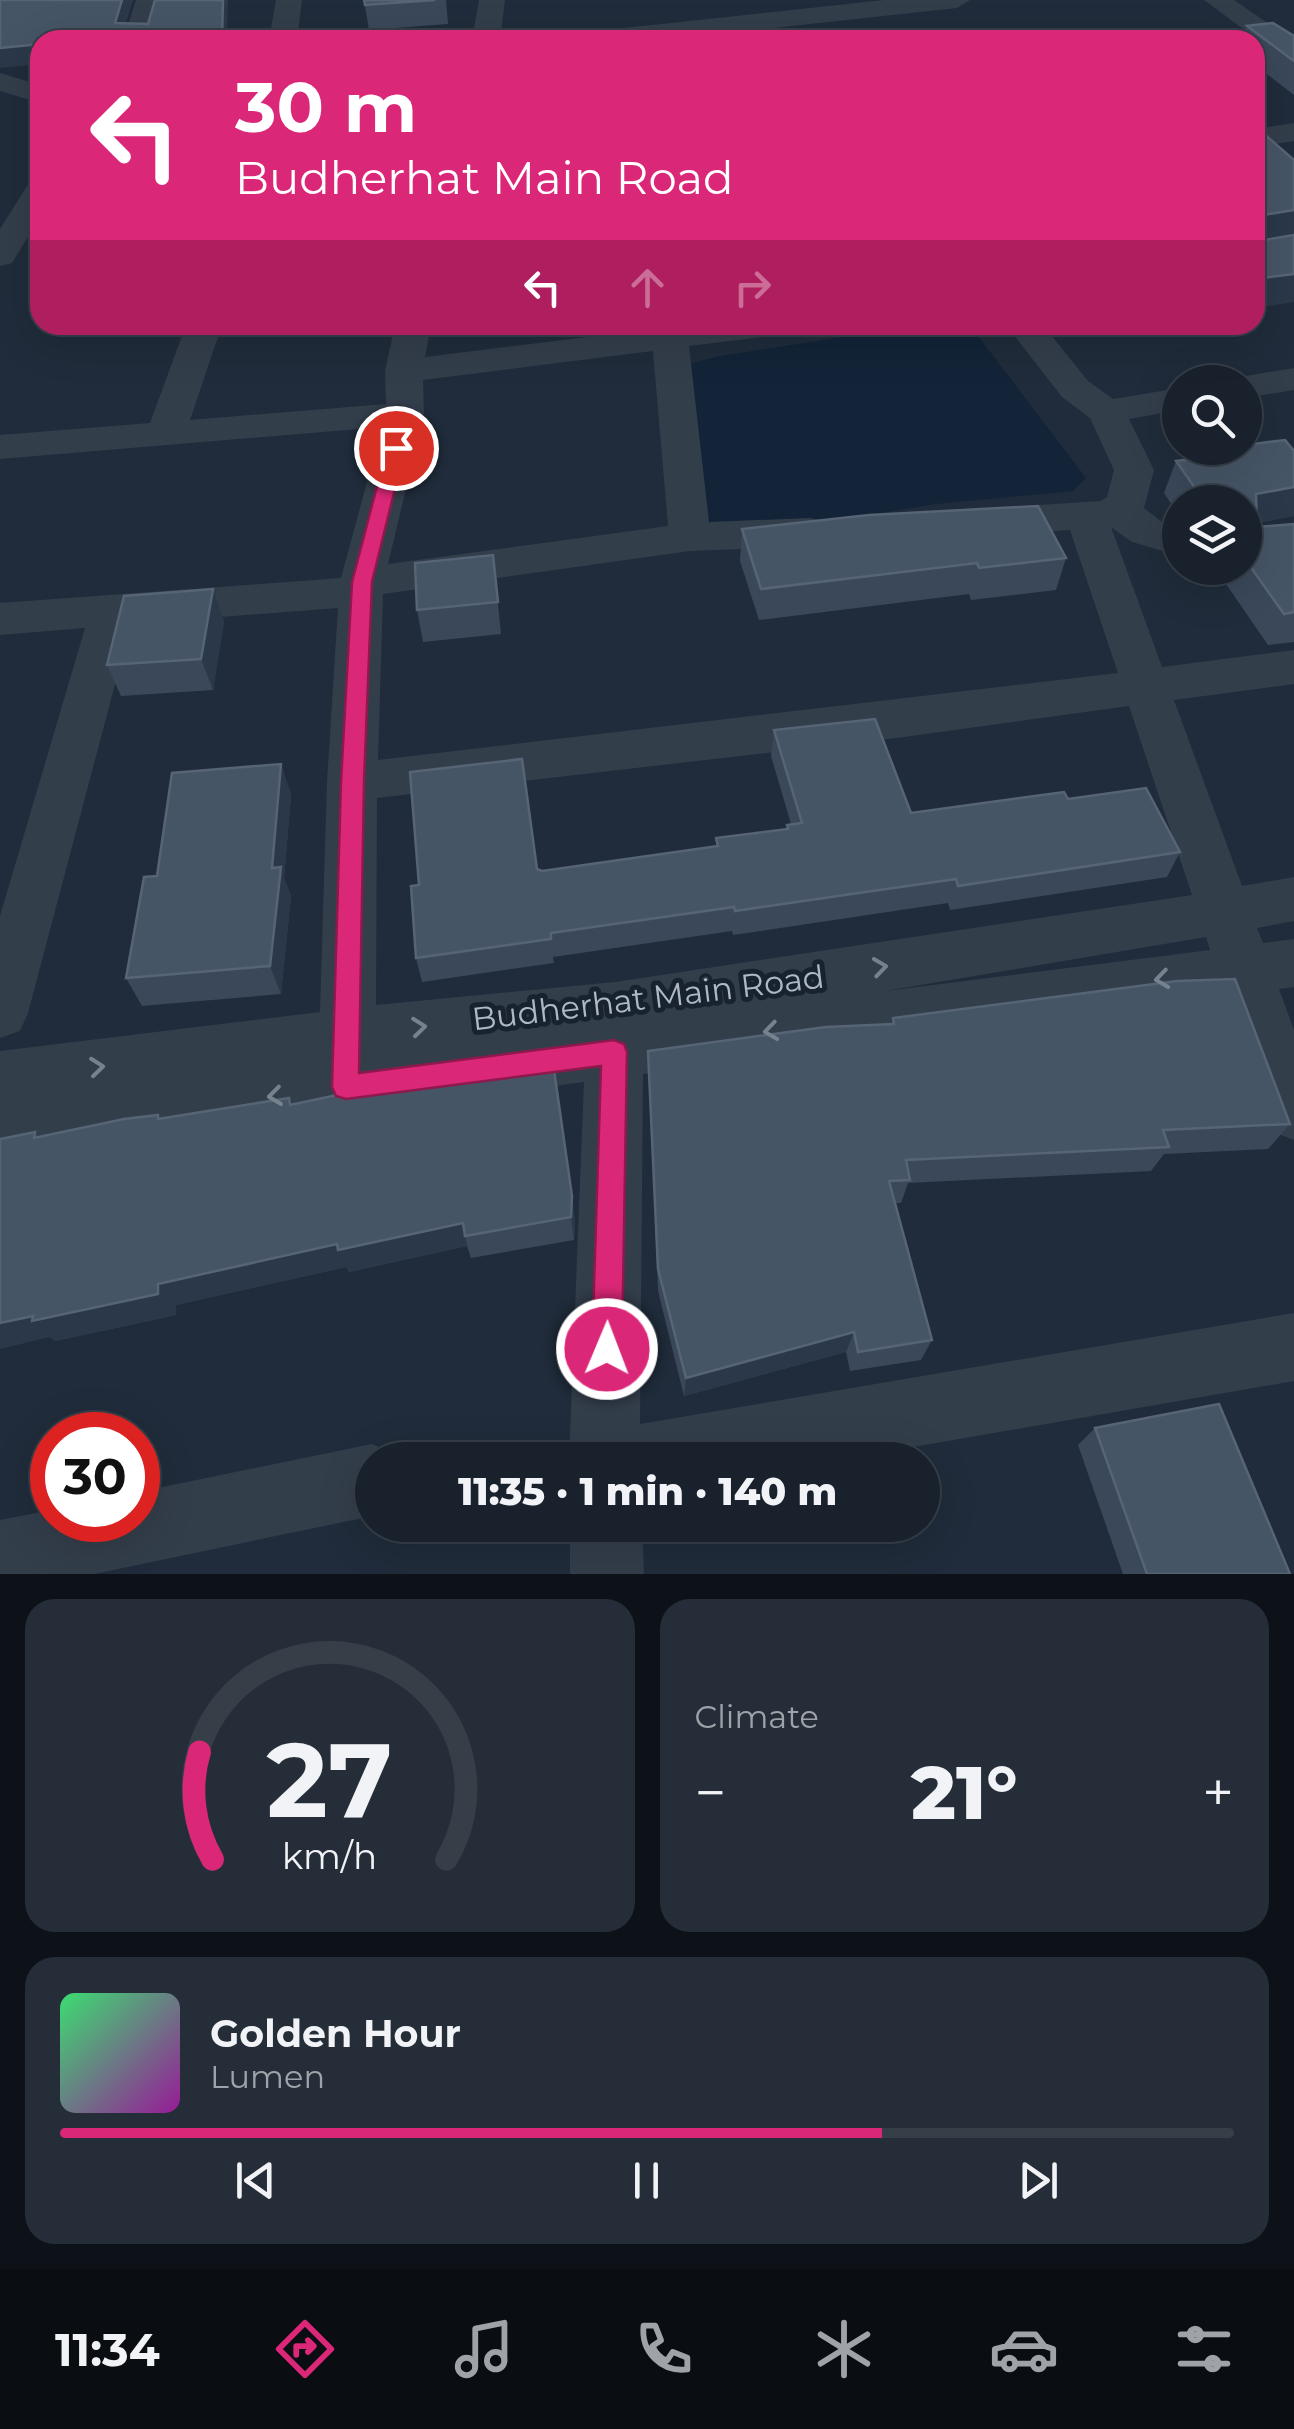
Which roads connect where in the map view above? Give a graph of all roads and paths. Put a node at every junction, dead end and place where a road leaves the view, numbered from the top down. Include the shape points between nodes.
1 (149, 0) edge
2 (289, 0) edge
3 (492, 0) edge
4 (957, 0) edge
5 (1217, 0) edge
6 (140, 30) edge
7 (284, 30) edge
8 (488, 30) edge
9 (680, 30) edge
10 (1261, 30) edge
11 (2, 84) edge
12 (30, 91) edge
13 (1294, 132) edge
14 (1265, 136) edge
15 (30, 194) edge
16 (0, 196) edge
17 (30, 208) edge
18 (0, 256) edge
19 (201, 335) edge
20 (413, 335) edge
21 (693, 335) edge
22 (1032, 335) edge
23 (670, 338) junction
24 (1294, 378) edge
25 (1262, 384) edge
26 (404, 393) junction
27 (1162, 402) edge
28 (1106, 412) junction
29 (166, 434) junction
30 (0, 447) edge
31 (1103, 514) junction
32 (948, 525) edge
33 (849, 530) edge
34 (1162, 536) edge
35 (690, 537) junction
36 (362, 587) junction
37 (112, 611) junction
38 (0, 619) edge
39 (1294, 667) edge
40 (1146, 687) junction
41 (352, 782) junction
42 (1294, 899) edge
43 (1225, 909) junction
44 (1270, 965) edge
45 (0, 1013) edge
46 (615, 1029) junction
47 (347, 1061) junction
48 (0, 1078) edge
49 (1294, 1112) edge
50 (0, 1131) edge
51 (1294, 1347) edge
52 (604, 1442) edge
53 (741, 1442) edge
54 (355, 1484) edge
55 (606, 1542) edge
56 (0, 1557) edge
57 (606, 1574) edge

1 - 6 street
2 - 7 street
3 - 8 street
4 - 9 street
5 - 10 street
11 - 12 street
13 - 14 street
15 - 16 street
17 - 18 street
19 - 29 street
20 - 26 street
21 - 23 street
22 - 28 street via 1075,389
23 - 26 street
23 - 35 street
24 - 25 street
26 - 29 street
26 - 36 street
27 - 28 street
28 - 31 street via 1134,470 1126,504
29 - 30 street
31 - 32 street
31 - 34 street
31 - 40 street
33 - 35 street
35 - 36 street
36 - 37 street
36 - 41 street
37 - 38 street
37 - 45 street
39 - 40 street
40 - 41 street
40 - 43 street
41 - 47 street
42 - 43 street, Budherhat Main Road
43 - 44 street
46 -> 43 street, Budherhat Main Road
44 -> 46 street, Budherhat Main Road
44 - 49 street
46 - 47 street, Budherhat Main Road
46 - 52 street
48 -> 47 street, Budherhat Main Road
47 -> 50 street, Budherhat Main Road
51 - 53 street
54 - 56 street
55 - 57 street

